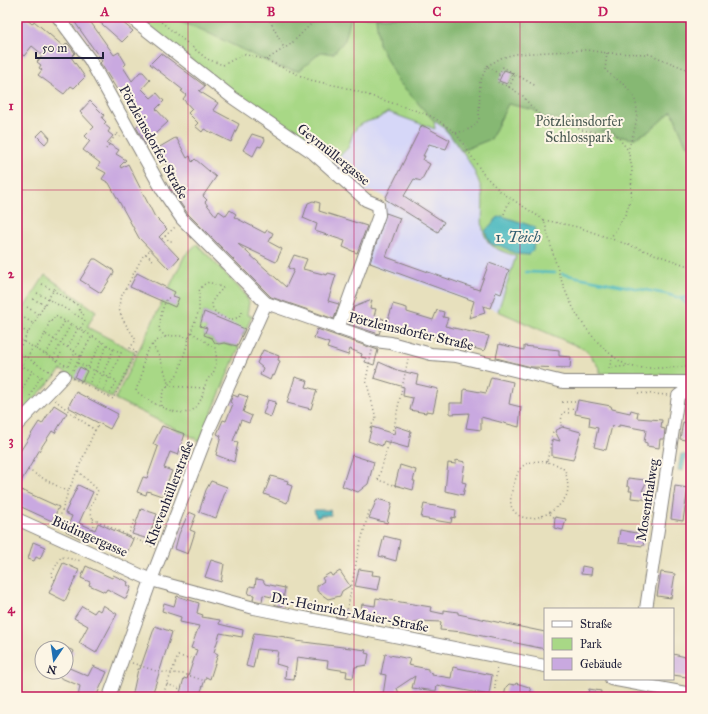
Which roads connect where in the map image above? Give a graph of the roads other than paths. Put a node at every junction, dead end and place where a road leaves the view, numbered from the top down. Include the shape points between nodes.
1 (58, 17) edge
2 (130, 17) edge
3 (266, 303) junction
4 (338, 329) junction
5 (66, 373) road end
6 (657, 382) junction
7 (691, 382) edge
8 (678, 396) junction
9 (17, 425) edge
10 (17, 519) edge
11 (151, 580) junction
12 (646, 608) edge
13 (544, 666) edge
14 (616, 680) edge
15 (691, 694) edge
16 (109, 697) edge

1 - 3 street, Pötzleinsdorfer Straße via 90,60 162,191 182,219
2 - 4 street, Geymüllergasse via 233,98 312,152 366,200 378,205 379,214
3 - 4 street, Pötzleinsdorfer Straße
3 - 11 street, Khevenhüllerstraße via 208,432
4 - 6 street, Pötzleinsdorfer Straße via 374,341 430,354 456,356 555,381
5 - 9 street
6 - 7 street, Pötzleinsdorfer Straße
6 - 8 street
7 - 8 street
8 - 12 street, Mosenthalweg
10 - 11 street, Büdingergasse
11 - 13 street, Dr.-Heinrich-Maier-Straße via 254,608
11 - 16 street, Khevenhüllerstraße
14 - 15 street

